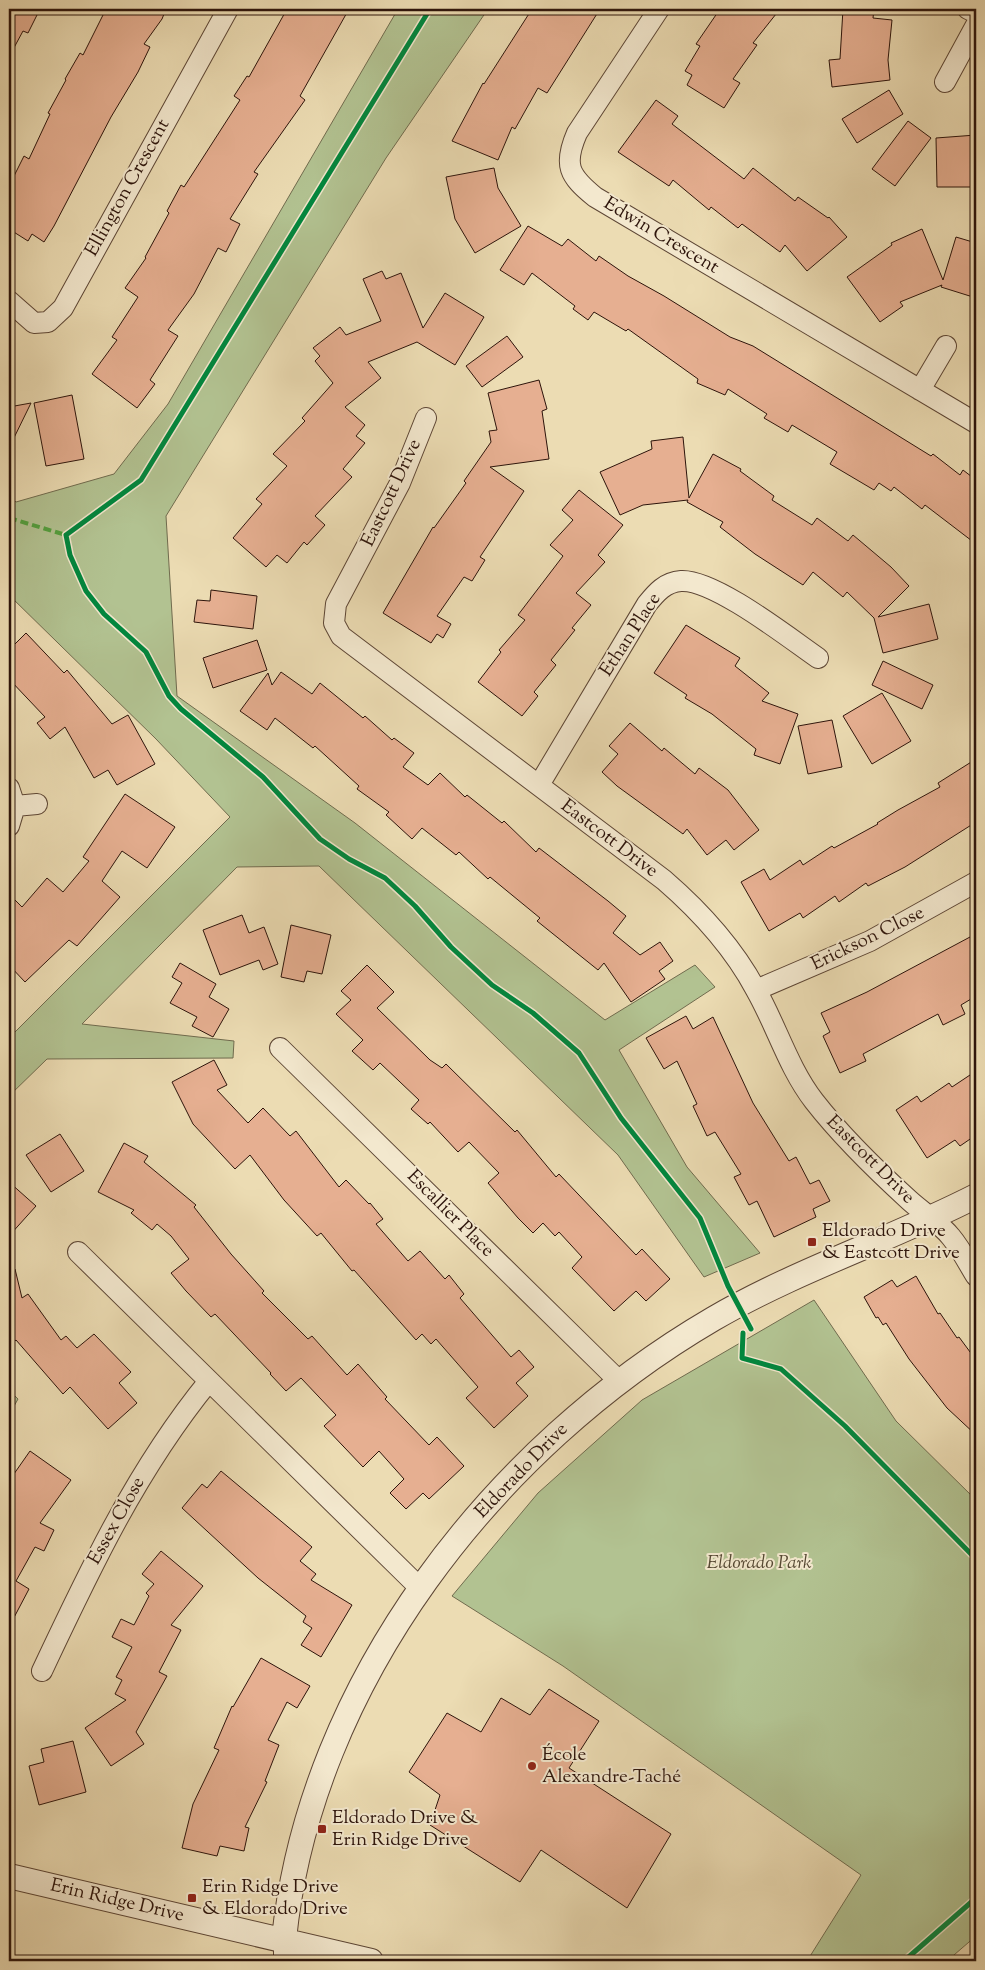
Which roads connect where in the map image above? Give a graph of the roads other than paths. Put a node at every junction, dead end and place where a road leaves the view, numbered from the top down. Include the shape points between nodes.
1 (228, 9) edge
2 (659, 9) edge
3 (968, 9) edge
4 (976, 13) edge
5 (976, 25) edge
6 (945, 82) dead end
7 (9, 301) edge
8 (946, 346) dead end
9 (920, 390) junction
10 (426, 418) dead end
11 (976, 423) edge
12 (818, 658) dead end
13 (539, 785) junction
14 (12, 797) edge
15 (37, 804) dead end
16 (9, 826) edge
17 (976, 882) edge
18 (756, 990) junction
19 (280, 1048) dead end
20 (976, 1196) edge
21 (931, 1218) junction
22 (78, 1252) dead end
23 (976, 1276) edge
24 (209, 1381) junction
25 (619, 1381) junction
26 (422, 1589) junction
27 (42, 1671) dead end
28 (9, 1876) edge
29 (284, 1950) edge
30 (372, 1961) edge

1 - 7 street, Ellington Crescent via 60,312 48,322 34,323
2 - 9 street, Edwin Crescent via 577,133 568,162 576,179 595,197
3 - 4 street
5 - 6 street
8 - 9 street
9 - 11 street, Edwin Crescent
10 - 13 street, Eastcott Drive via 400,483 340,595 334,623 350,644
12 - 13 street, Ethan Place via 708,587 689,581 667,585 647,604
13 - 18 street, Eastcott Drive via 664,880 697,910 728,946
14 - 15 street
14 - 16 street
17 - 18 street, Erickson Close via 870,941
18 - 21 street, Eastcott Drive via 787,1058 813,1099 841,1133
19 - 25 street, Escallier Place
20 - 21 street, Eldorado Drive
21 - 23 street, Eastcott Drive via 950,1236
21 - 25 street, Eldorado Drive via 738,1305
22 - 24 street
24 - 26 street
24 - 27 street, Essex Close via 136,1482
25 - 26 street, Eldorado Drive via 527,1461 474,1520
26 - 29 street, Eldorado Drive via 380,1652 333,1748 303,1840 287,1906
28 - 29 street, Erin Ridge Drive
29 - 30 street, Erin Ridge Drive

